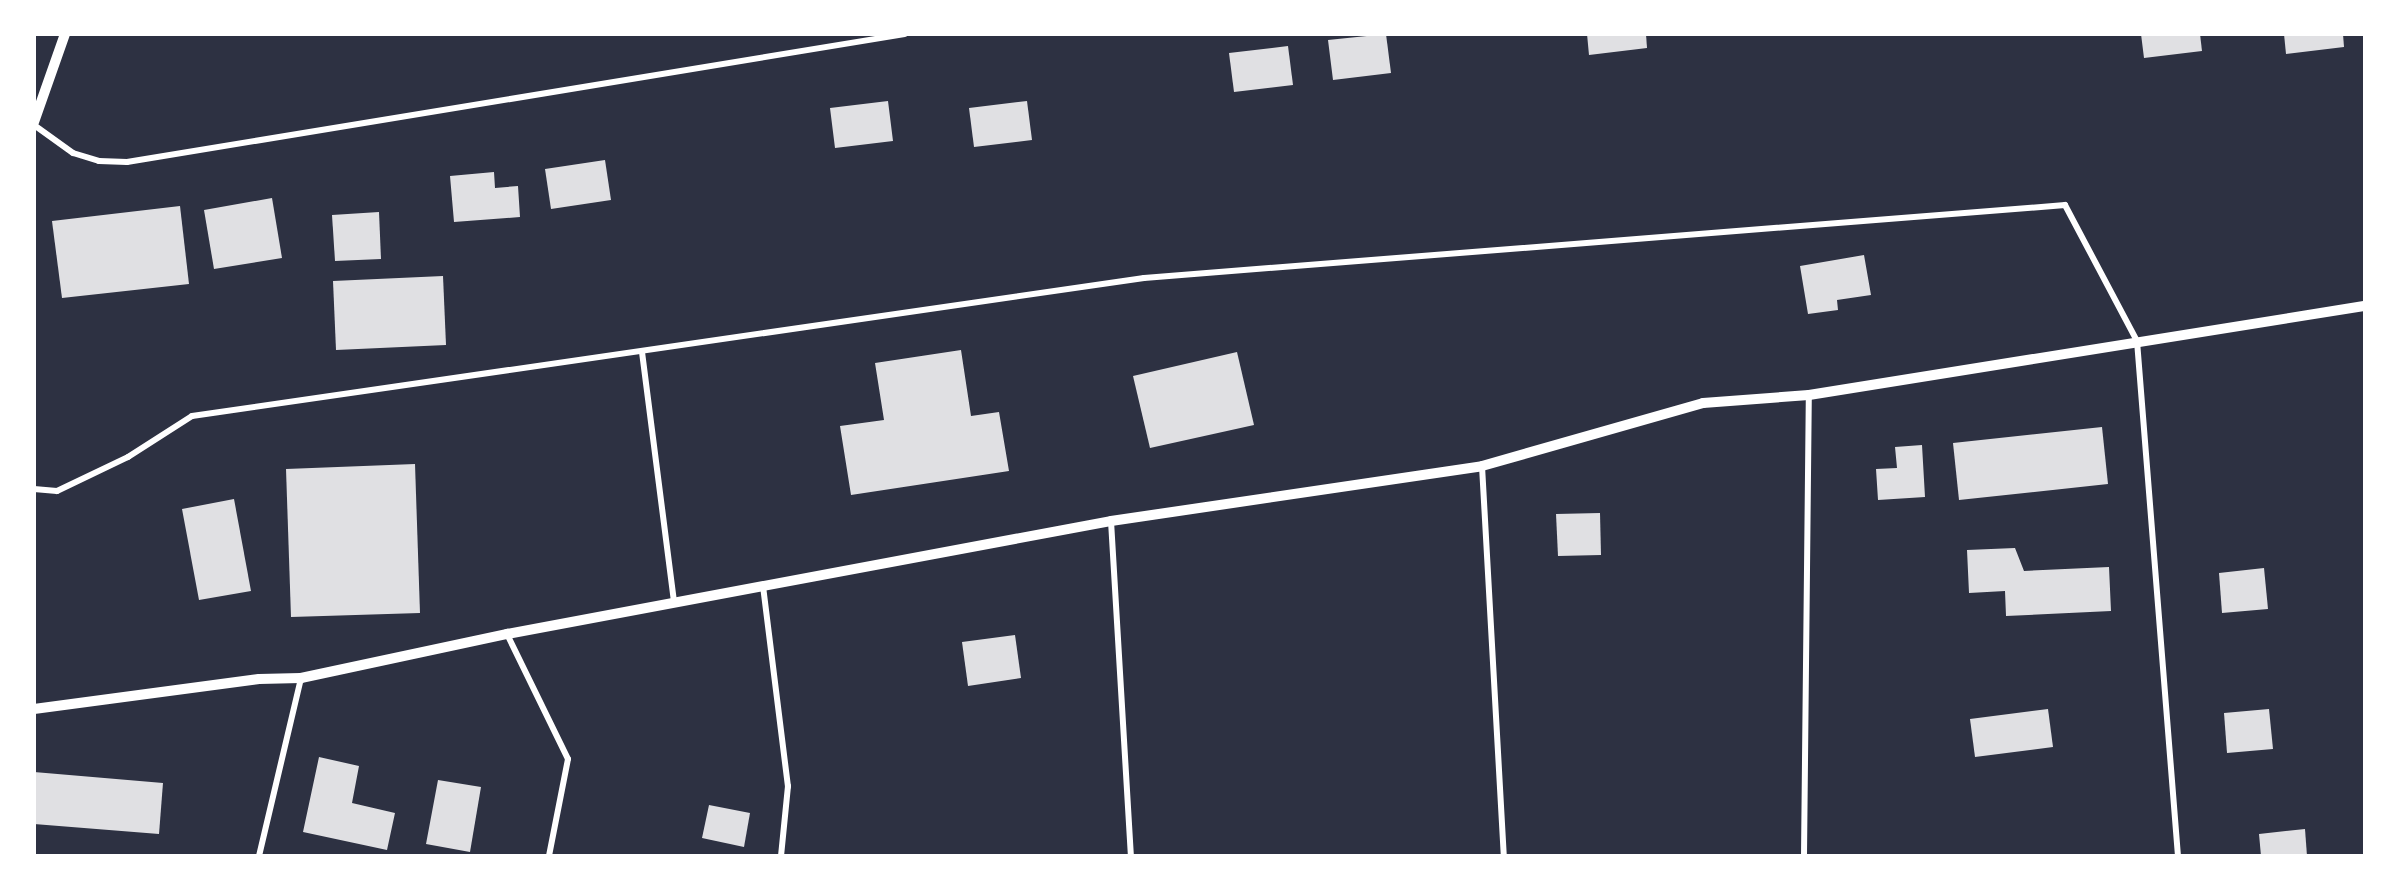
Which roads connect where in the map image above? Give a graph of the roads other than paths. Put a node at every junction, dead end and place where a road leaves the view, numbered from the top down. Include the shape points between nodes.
1 (65, 34) edge
2 (905, 34) edge
3 (34, 123) edge
4 (2364, 306) edge
5 (2137, 341) junction
6 (642, 352) junction
7 (1809, 395) junction
8 (1482, 466) junction
9 (34, 489) edge
10 (1112, 521) junction
11 (763, 586) junction
12 (674, 602) junction
13 (507, 634) junction
14 (301, 678) junction
15 (34, 709) edge
16 (259, 855) edge
17 (549, 855) edge
18 (781, 855) edge
19 (1131, 855) edge
20 (1504, 855) edge
21 (1804, 855) edge
22 (2178, 855) edge

1 - 3 street
2 - 3 street via 127,162 99,161 73,153
4 - 5 street
5 - 6 street via 2065,205 1144,278
5 - 7 street
5 - 22 street
6 - 9 street via 192,416 128,457 57,491
6 - 12 street
7 - 8 street via 1703,403
7 - 21 street
8 - 10 street
8 - 20 street
10 - 11 street
10 - 19 street
11 - 12 street
11 - 18 street via 788,786
12 - 13 street
13 - 14 street
13 - 17 street via 568,759
14 - 15 street
14 - 16 street

